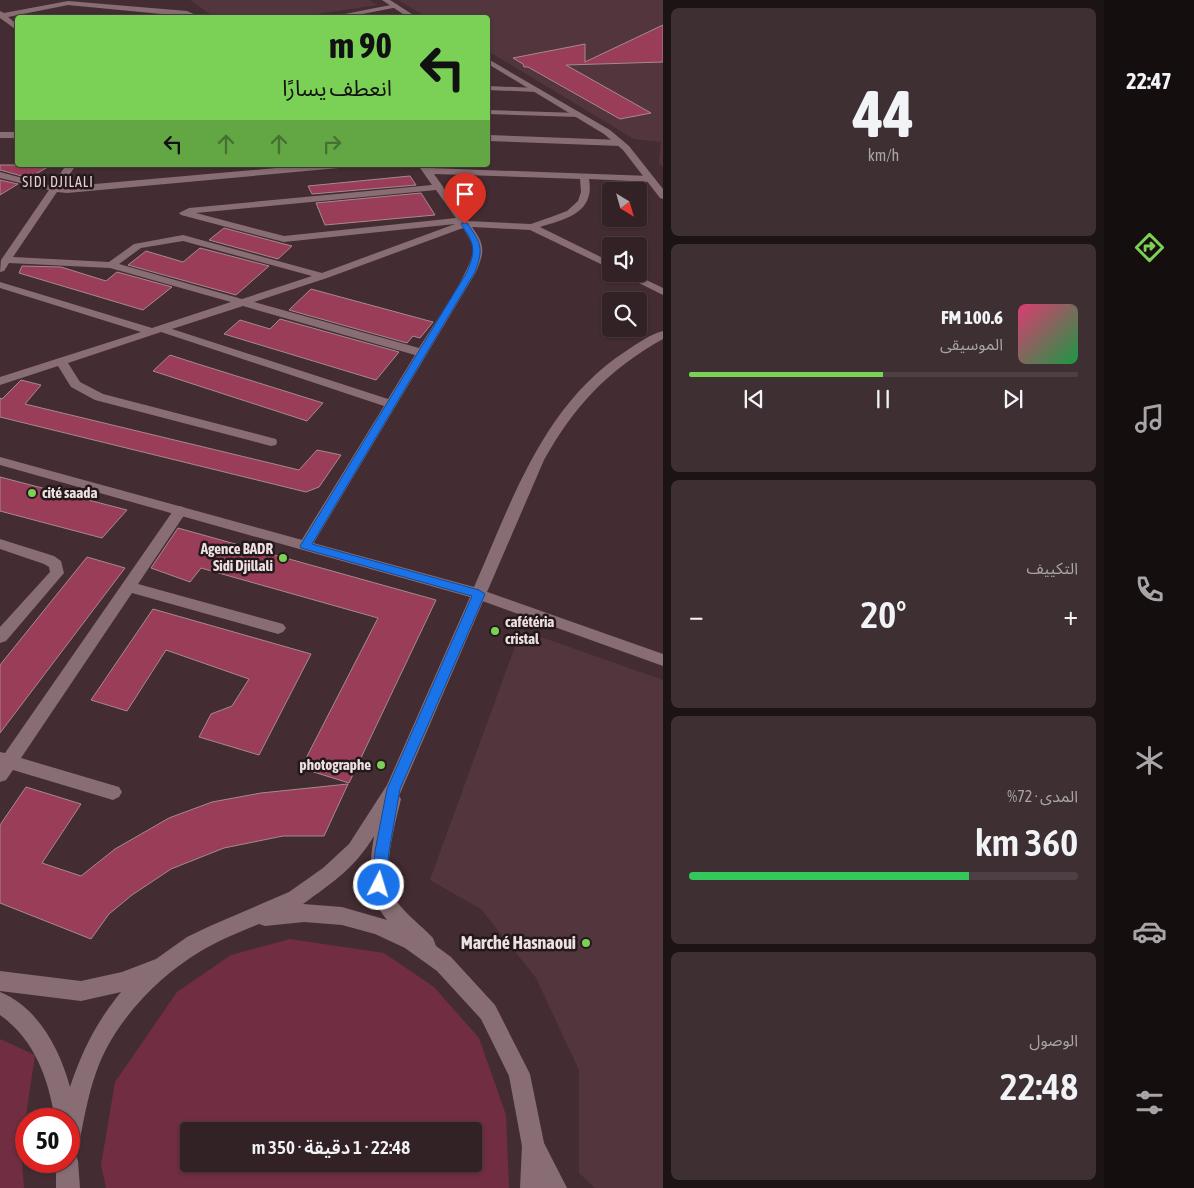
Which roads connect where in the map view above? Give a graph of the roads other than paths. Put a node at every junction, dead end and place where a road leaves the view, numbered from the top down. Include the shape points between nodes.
1 (386, 0) edge
2 (66, 2) edge
3 (396, 6) junction
4 (372, 14) edge
5 (1, 15) edge
6 (194, 15) edge
7 (410, 15) edge
8 (15, 27) edge
9 (490, 62) edge
10 (490, 88) edge
11 (537, 90) junction
12 (490, 112) edge
13 (579, 115) junction
14 (0, 134) edge
15 (15, 135) edge
16 (490, 138) edge
17 (620, 143) junction
18 (69, 167) edge
19 (317, 167) edge
20 (425, 168) edge
21 (0, 175) edge
22 (584, 176) junction
23 (650, 179) junction
24 (438, 187) junction
25 (55, 188) junction
26 (663, 196) edge
27 (463, 222) junction
28 (532, 227) junction
29 (16, 246) junction
30 (0, 250) edge
31 (602, 262) edge
32 (3, 265) edge
33 (111, 265) junction
34 (323, 276) junction
35 (642, 282) edge
36 (0, 285) edge
37 (663, 292) edge
38 (245, 302) junction
39 (158, 331) junction
40 (663, 334) edge
41 (422, 353) junction
42 (62, 362) junction
43 (0, 381) edge
44 (391, 404) junction
45 (271, 442) dead end
46 (0, 461) edge
47 (180, 511) junction
48 (0, 544) edge
49 (305, 546) junction
50 (128, 587) junction
51 (479, 594) junction
52 (278, 628) dead end
53 (0, 637) edge
54 (663, 660) edge
55 (3, 765) edge
56 (394, 789) junction
57 (113, 792) dead end
58 (230, 926) junction
59 (166, 963) junction
60 (444, 964) junction
61 (0, 981) edge
62 (0, 1002) edge
63 (64, 1108) edge
64 (75, 1108) edge
65 (533, 1146) junction
66 (67, 1173) edge
67 (68, 1188) edge
68 (532, 1188) edge
69 (555, 1188) edge

1 - 3 street
2 - 5 street
2 - 6 street via 163,8
3 - 4 street
3 - 7 street
5 - 8 street
9 - 11 street
10 - 11 street
11 - 13 street
12 - 13 street
13 - 17 street
14 - 15 street
16 - 17 street
17 - 23 street
18 - 25 street
19 - 25 street via 67,190
20 - 22 street
20 - 24 street
21 - 25 street
22 - 23 street
22 - 28 street via 586,195 581,205
23 - 26 street
24 - 27 street
24 - 27 street via 184,213 284,239
25 - 29 street
27 - 28 street
27 - 34 street
27 - 41 street via 475,239 477,258
28 - 31 street
29 - 30 street
29 - 32 street
32 - 33 street
33 - 34 street via 138,246 184,238
33 - 38 street
34 - 38 street
35 - 37 street
36 - 39 street
38 - 39 street
38 - 41 street
39 - 42 street
39 - 44 street
40 - 51 street via 636,348 602,373 554,430 537,460
41 - 44 street
42 - 43 street
42 - 45 street via 75,386 99,397
44 - 49 street
46 - 47 street
47 - 49 street
47 - 50 street
48 - 53 street via 49,560 56,565 57,573
49 - 51 street
50 - 52 street
50 - 55 street
51 - 54 street
51 - 56 street
55 - 57 street
56 - 58 street via 356,850 330,874 296,898
56 - 60 street via 379,885 386,903
58 - 59 street via 197,942
58 - 60 street via 267,916 304,913 342,916 378,926 412,941
59 - 61 street via 123,982 81,991
59 - 64 street via 138,989 113,1020 92,1056
60 - 65 street via 488,1012 519,1074
62 - 63 street via 18,1013 45,1048 62,1091
65 - 68 street
65 - 69 street
66 - 67 street

